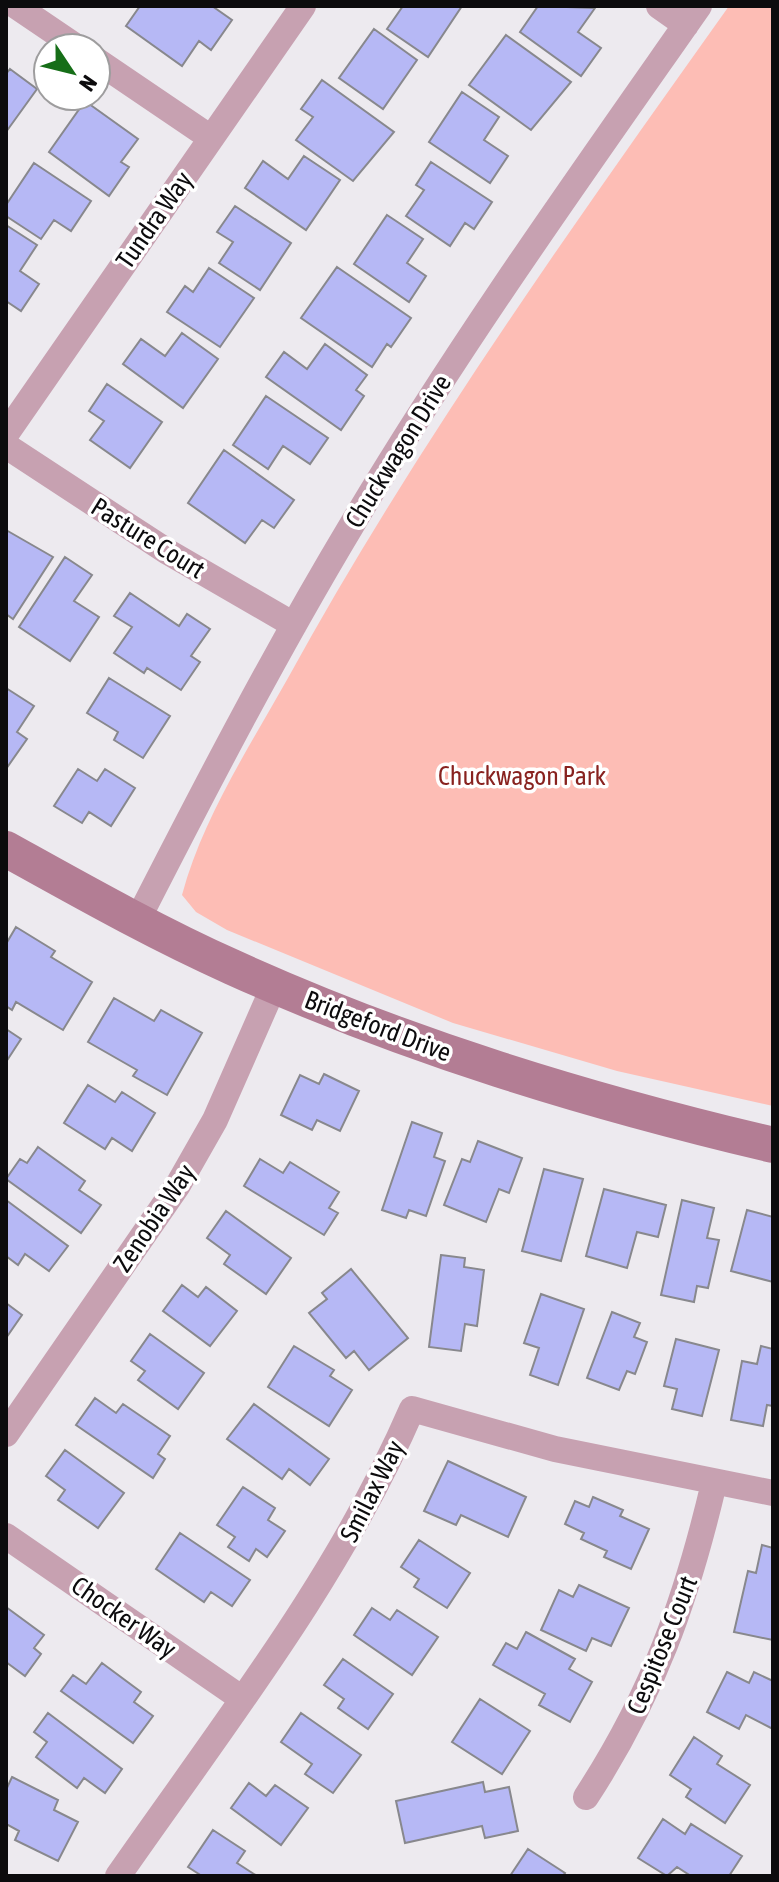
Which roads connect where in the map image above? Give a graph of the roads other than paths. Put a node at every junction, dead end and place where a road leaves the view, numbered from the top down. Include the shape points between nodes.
1 (16, 6) edge
2 (303, 6) edge
3 (659, 6) edge
4 (692, 16) edge
5 (54, 32) edge
6 (112, 71) edge
7 (211, 138) junction
8 (6, 434) edge
9 (6, 446) edge
10 (294, 625) junction
11 (6, 849) edge
12 (137, 921) junction
13 (274, 986) junction
14 (773, 1145) edge
15 (6, 1434) edge
16 (714, 1483) junction
17 (773, 1493) edge
18 (6, 1536) edge
19 (241, 1698) junction
20 (586, 1797) dead end
21 (118, 1876) edge

1 - 5 street
2 - 7 street, Tundra Way
3 - 4 street
4 - 10 street, Chuckwagon Drive via 452,363
6 - 7 street
7 - 8 street, Tundra Way
9 - 10 street, Pasture Court via 168,552
10 - 12 street, Chuckwagon Drive
11 - 12 street, Bridgeford Drive
12 - 13 street, Bridgeford Drive
13 - 14 street, Bridgeford Drive via 393,1035 519,1078 647,1116
13 - 15 street, Zenobia Way via 215,1120 178,1185
16 - 17 street, Smilax Way
16 - 19 street, Smilax Way via 555,1449 412,1409 354,1528
16 - 20 street, Cespitose Court via 676,1623 636,1713
18 - 19 street, Chocker Way
19 - 21 street, Smilax Way

